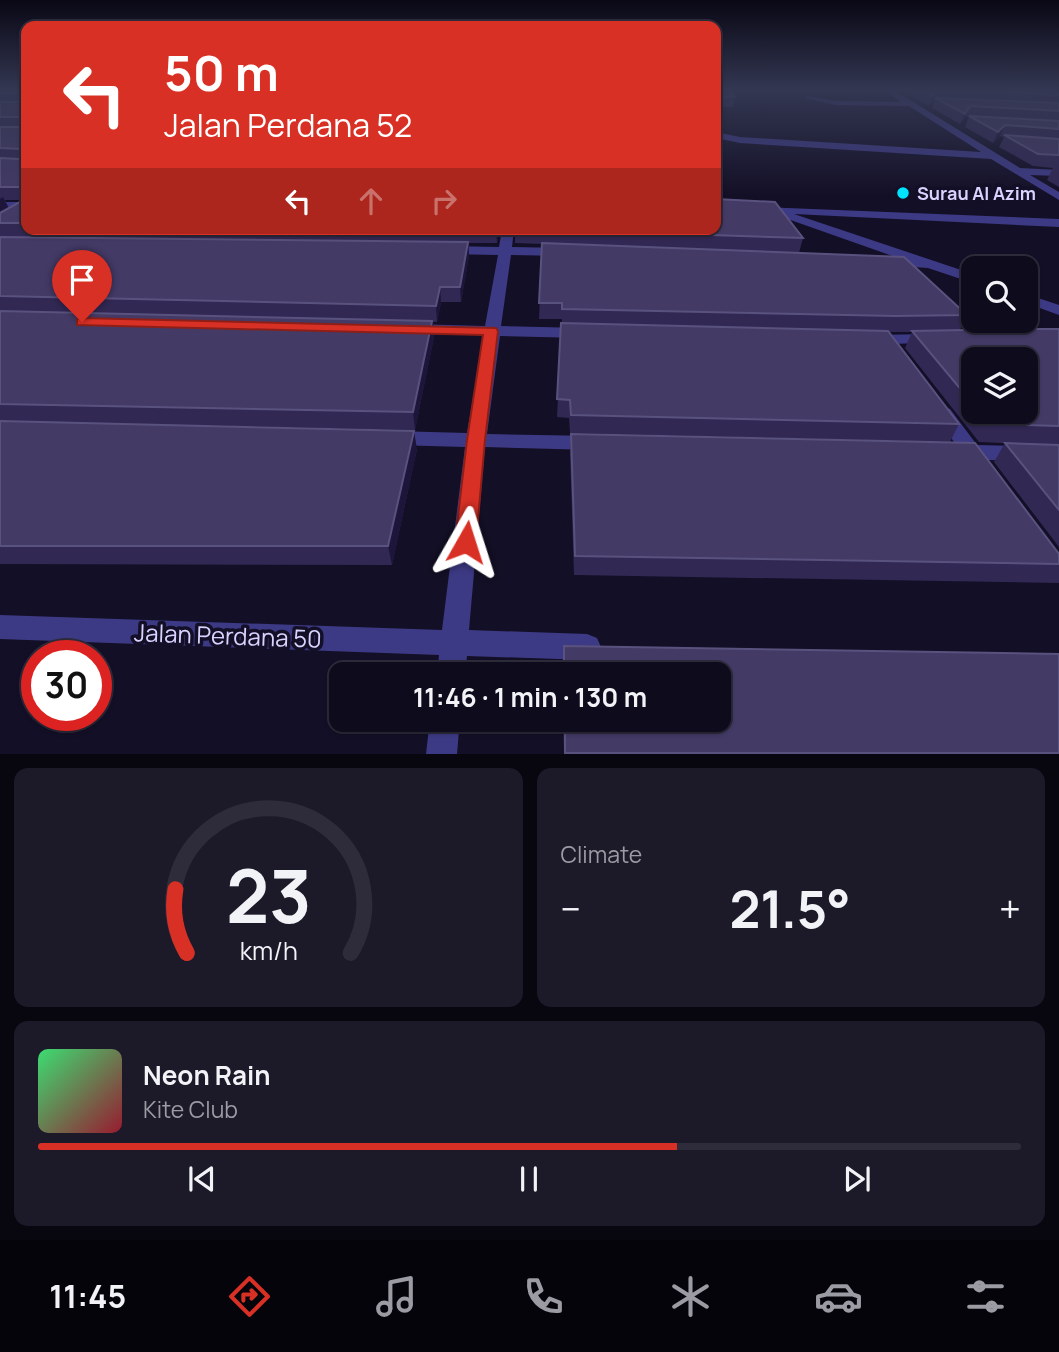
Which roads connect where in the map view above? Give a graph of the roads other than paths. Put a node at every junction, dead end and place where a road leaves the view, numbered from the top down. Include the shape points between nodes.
1 (944, 125) edge
2 (721, 136) edge
3 (740, 140) junction
4 (721, 141) edge
5 (994, 156) junction
6 (1018, 171) junction
7 (1059, 173) edge
8 (1059, 197) edge
9 (0, 205) edge
10 (21, 207) edge
11 (721, 208) edge
12 (770, 210) junction
13 (21, 211) edge
14 (9, 220) edge
15 (1059, 223) edge
16 (507, 235) edge
17 (434, 250) edge
18 (504, 250) junction
19 (586, 253) edge
20 (874, 262) edge
21 (929, 264) junction
22 (961, 275) edge
23 (1038, 302) edge
24 (1059, 310) edge
25 (396, 329) edge
26 (491, 331) junction
27 (600, 334) edge
28 (941, 339) edge
29 (861, 340) edge
30 (888, 340) junction
31 (905, 363) edge
32 (930, 396) edge
33 (378, 438) edge
34 (476, 440) junction
35 (614, 444) edge
36 (945, 451) edge
37 (972, 452) junction
38 (1059, 454) edge
39 (988, 473) edge
40 (0, 627) edge
41 (456, 644) junction
42 (606, 648) edge
43 (454, 662) edge
44 (444, 732) edge
45 (441, 754) edge

1 - 5 street
2 - 3 street
3 - 4 street
3 - 5 street
5 - 6 street
6 - 7 street
6 - 8 street
9 - 10 street
11 - 12 street
12 - 15 street
12 - 21 street
13 - 14 street
16 - 18 street
17 - 18 street
18 - 19 street
18 - 26 street
20 - 21 street
21 - 22 street
23 - 24 street
25 - 26 street
26 - 27 street
26 - 34 street
28 - 30 street
29 - 30 street
30 - 31 street
32 - 37 street
33 - 34 street
34 - 35 street
34 - 41 street
36 - 37 street
37 - 38 street
37 - 39 street
40 - 41 street, Jalan Perdana 50
41 - 42 street, Jalan Perdana 50
41 - 43 street
44 - 45 street

